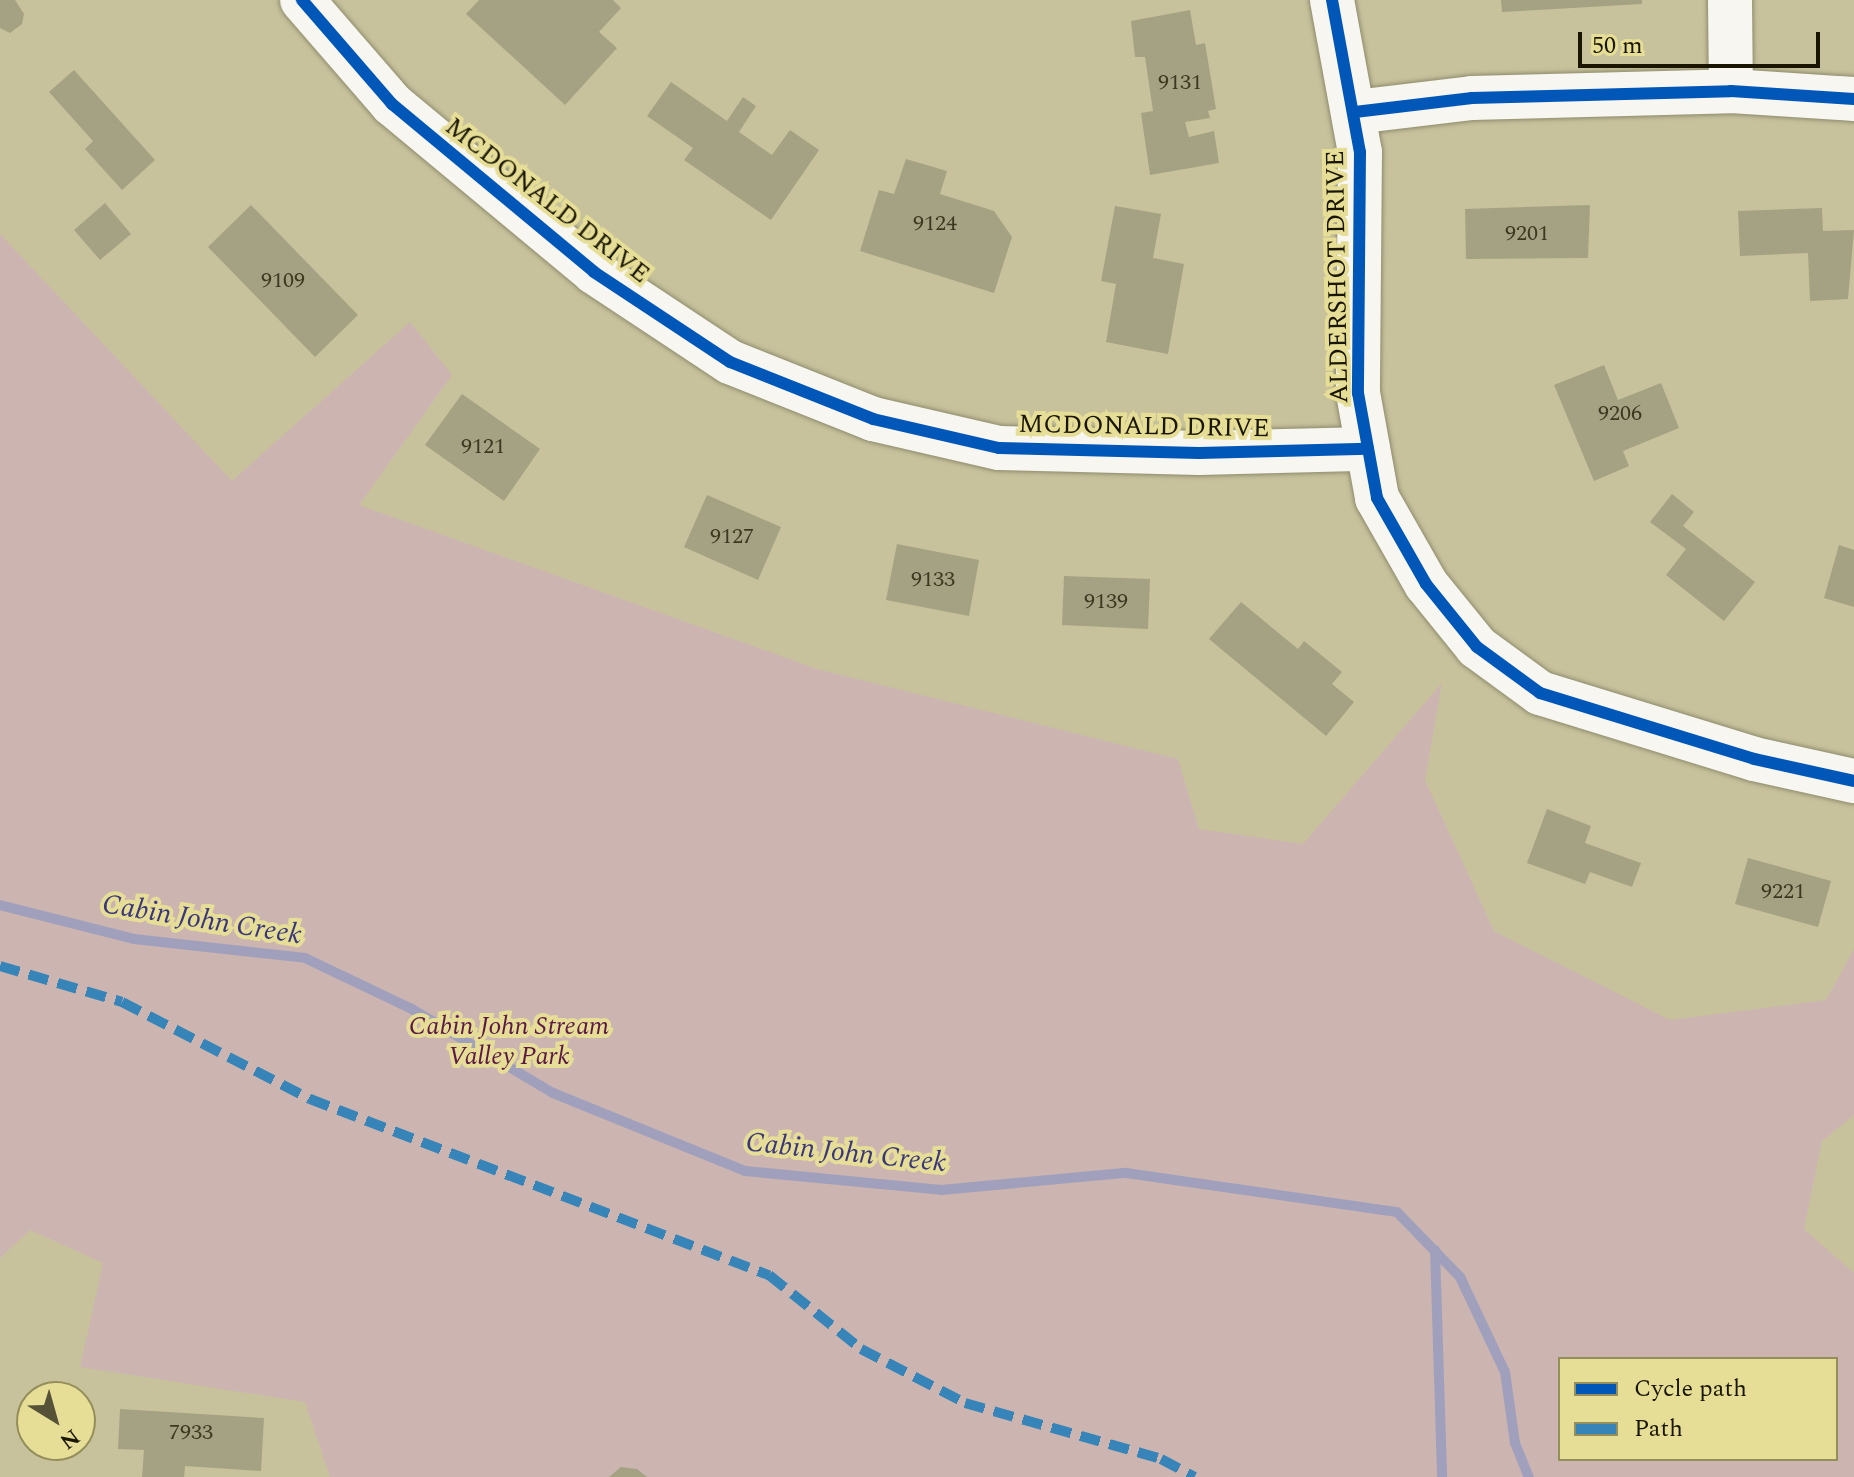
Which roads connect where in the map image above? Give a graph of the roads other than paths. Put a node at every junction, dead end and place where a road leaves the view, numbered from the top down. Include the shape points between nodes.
1 (302, 0) edge
2 (1332, 0) edge
3 (1730, 0) edge
4 (1731, 91) junction
5 (1854, 99) edge
6 (1355, 112) junction
7 (1368, 449) junction
8 (1854, 781) edge

1 - 7 street, MCDONALD DRIVE via 392,104 594,272 730,362 873,419 999,448 1199,453
2 - 6 street, ALDERSHOT DRIVE
3 - 4 street
4 - 5 street
4 - 6 street via 1472,98
6 - 7 street, ALDERSHOT DRIVE via 1360,152 1358,393
7 - 8 street, ALDERSHOT DRIVE via 1377,498 1426,584 1477,647 1540,693 1754,759

